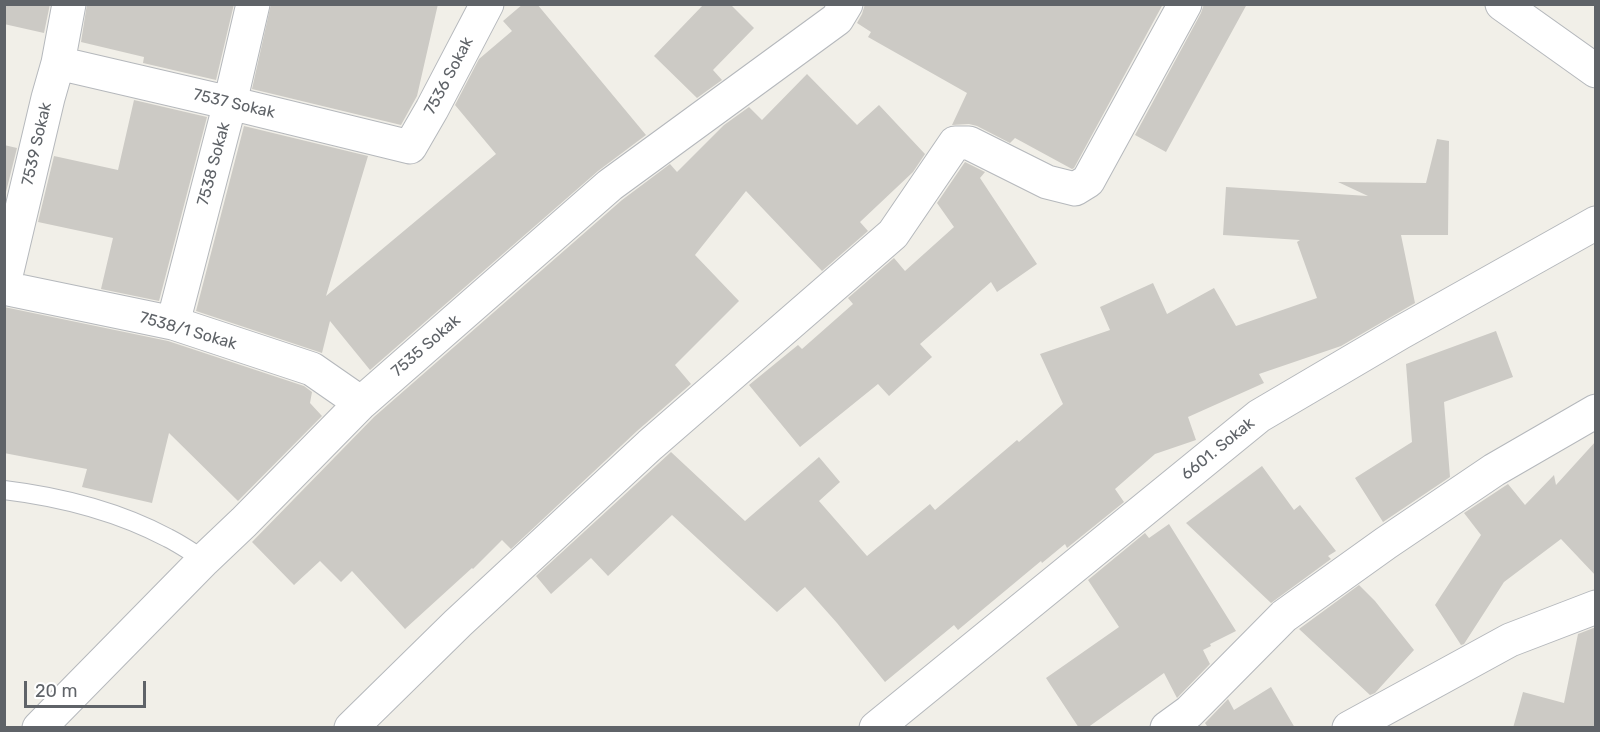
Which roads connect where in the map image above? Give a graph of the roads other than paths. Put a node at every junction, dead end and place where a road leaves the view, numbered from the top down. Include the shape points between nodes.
1 (69, 4) edge
2 (253, 4) edge
3 (487, 4) edge
4 (846, 4) edge
5 (1185, 4) edge
6 (1502, 4) edge
7 (58, 63) junction
8 (1596, 71) edge
9 (230, 103) junction
10 (410, 147) joint
11 (1596, 222) edge
12 (4, 286) edge
13 (173, 323) junction
14 (361, 403) junction
15 (1596, 411) edge
16 (4, 490) edge
17 (204, 560) junction
18 (1596, 607) edge
19 (39, 728) edge
20 (351, 728) edge
21 (876, 728) edge
22 (1167, 728) edge
23 (1349, 728) edge

1 - 7 street, 7539 Sokak
2 - 9 street, 7538 Sokak
3 - 10 street, 7536 Sokak
4 - 14 street, 7535 Sokak via 837,19 610,185
5 - 20 street via 1088,181 1075,189 1047,182 969,143 955,143 893,234 650,445
6 - 8 street
7 - 9 street, 7537 Sokak
7 - 12 street, 7539 Sokak
9 - 10 street, 7537 Sokak
9 - 13 street, 7538 Sokak
11 - 21 street, 6601. Sokak via 1259,416
12 - 13 street, 7538/1 Sokak
13 - 14 street, 7538/1 Sokak via 312,369
14 - 17 street, 7535 Sokak
15 - 22 street via 1494,470 1284,616 1189,712
16 - 17 lane via 91,506 169,538
17 - 19 street, 7535 Sokak
18 - 23 street via 1510,640

